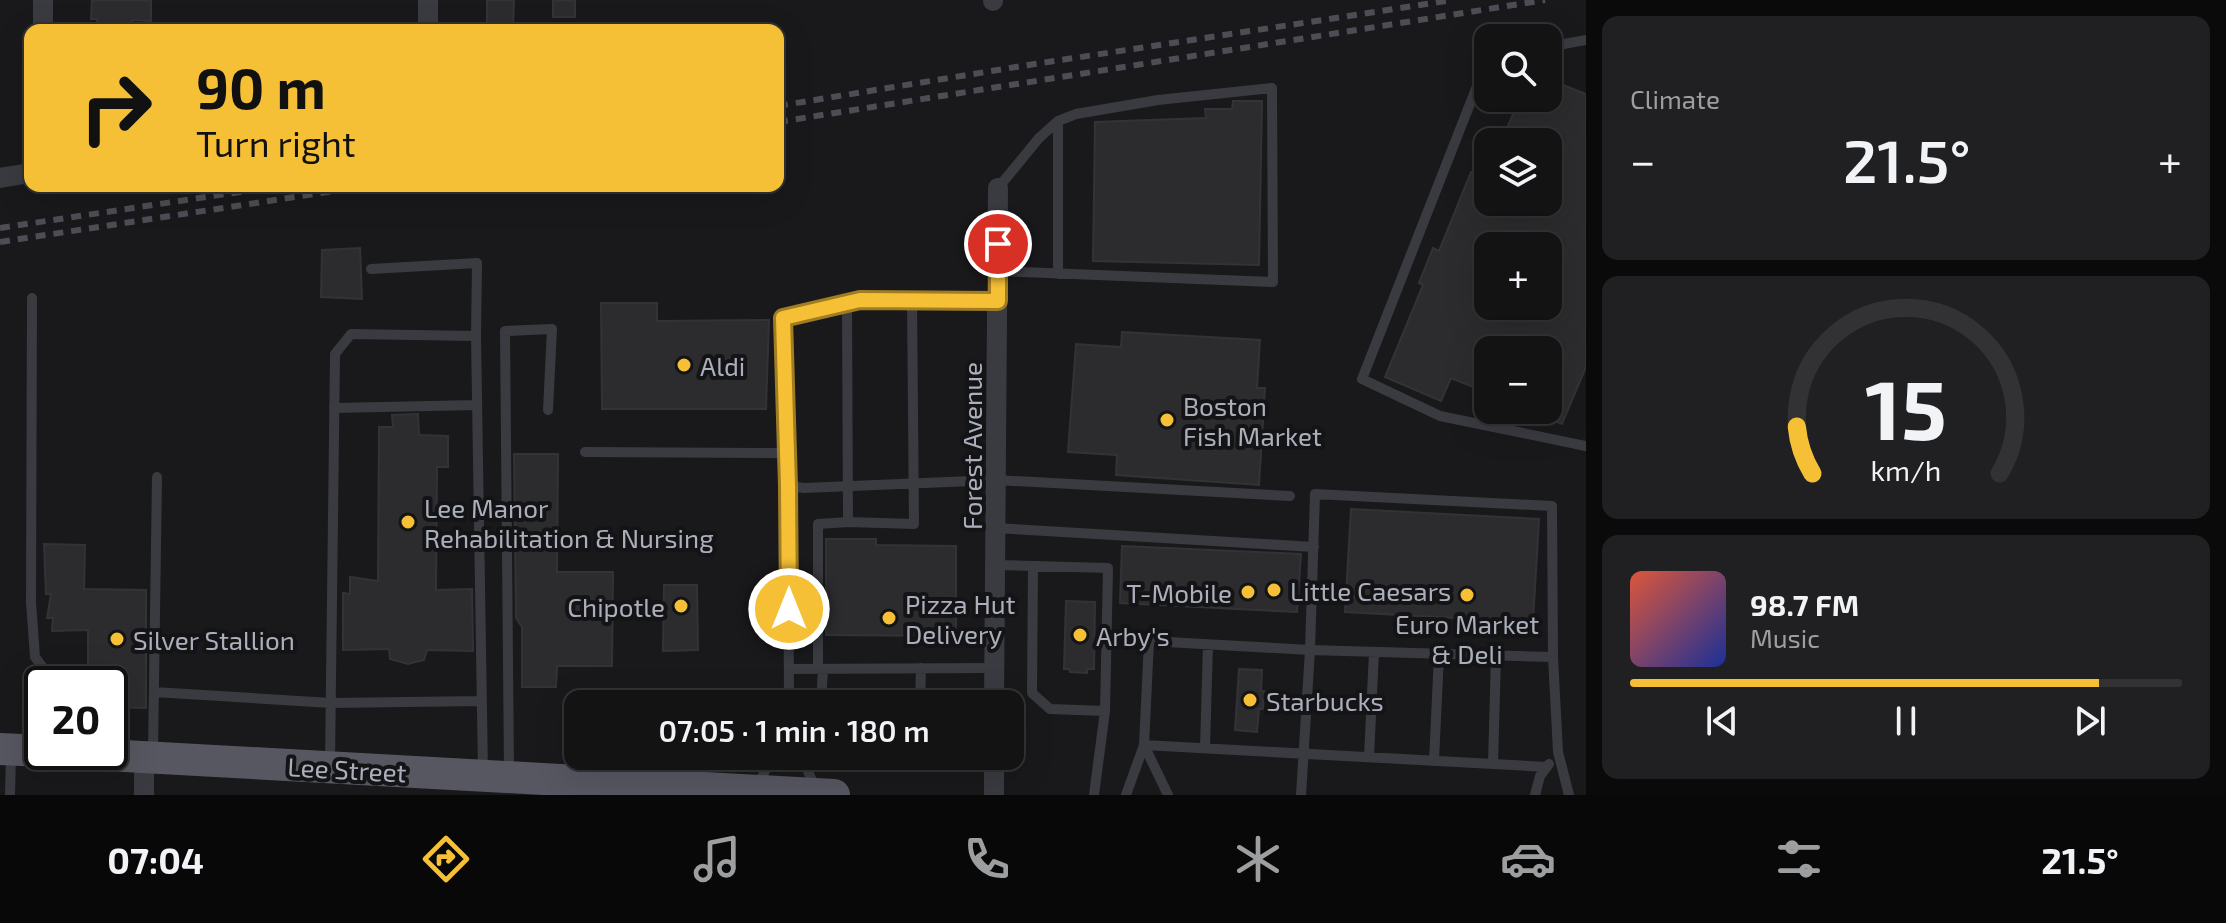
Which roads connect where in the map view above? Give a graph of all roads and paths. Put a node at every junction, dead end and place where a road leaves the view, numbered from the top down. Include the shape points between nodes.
1 (43, 0) edge
2 (428, 0) edge
3 (43, 24) edge
4 (428, 24) edge
5 (1586, 40) edge
6 (1562, 44) edge
7 (1474, 94) edge
8 (1058, 121) junction
9 (24, 174) edge
10 (0, 178) edge
11 (998, 188) joint
12 (371, 269) dead end
13 (998, 271) junction
14 (1058, 274) junction
15 (32, 298) dead end
16 (912, 300) junction
17 (998, 301) junction
18 (847, 303) junction
19 (476, 336) junction
20 (477, 405) junction
21 (334, 408) junction
22 (548, 410) dead end
23 (1586, 446) edge
24 (585, 452) dead end
25 (787, 453) junction
26 (157, 477) dead end
27 (996, 480) junction
28 (914, 483) junction
29 (788, 486) junction
30 (848, 486) junction
31 (1290, 496) dead end
32 (848, 522) junction
33 (996, 528) junction
34 (1314, 547) junction
35 (996, 565) junction
36 (1033, 566) junction
37 (1208, 644) junction
38 (1310, 650) junction
39 (1374, 652) junction
40 (1439, 654) junction
41 (1496, 655) junction
42 (1553, 657) junction
43 (42, 666) edge
44 (921, 668) junction
45 (995, 668) junction
46 (789, 669) junction
47 (820, 669) junction
48 (789, 690) edge
49 (821, 690) edge
50 (920, 690) edge
51 (994, 690) edge
52 (154, 692) junction
53 (482, 701) junction
54 (331, 703) junction
55 (1105, 711) junction
56 (1144, 745) junction
57 (1205, 748) junction
58 (18, 750) edge
59 (1558, 752) junction
60 (1304, 753) junction
61 (128, 757) edge
62 (1369, 757) junction
63 (148, 758) junction
64 (1434, 761) junction
65 (1493, 764) junction
66 (1547, 767) junction
67 (330, 768) junction
68 (770, 770) edge
69 (808, 770) edge
70 (994, 770) edge
71 (496, 777) junction
72 (544, 787) edge
73 (594, 789) edge
74 (686, 791) edge
75 (765, 792) edge
76 (819, 794) edge
77 (10, 795) edge
78 (144, 795) edge
79 (834, 795) edge
80 (994, 795) edge
81 (1094, 795) edge
82 (1126, 795) edge
83 (1168, 795) edge
84 (1301, 795) edge
85 (1535, 795) edge
86 (1569, 795) edge

1 - 3 street
2 - 4 street
5 - 6 lane
7 - 23 lane via 1362,379 1440,416
8 - 11 lane
8 - 14 lane
8 - 14 lane via 1158,100 1272,88 1273,282
9 - 10 street
11 - 13 street, Forest Avenue
12 - 19 lane via 477,263
13 - 14 lane
13 - 17 street, Forest Avenue
15 - 43 lane via 31,602 35,657
16 - 17 lane
16 - 18 lane
16 - 28 lane
17 - 27 street, Forest Avenue
18 - 25 lane via 783,318
18 - 30 lane
19 - 20 lane
19 - 21 lane via 351,334 335,354
20 - 21 lane
20 - 53 lane
21 - 54 lane
22 - 71 lane via 552,329 505,331
24 - 25 lane
25 - 29 lane
26 - 52 lane
27 - 28 lane
27 - 31 lane
27 - 33 street, Forest Avenue
28 - 30 lane
28 - 32 lane via 914,524
29 - 30 lane
29 - 46 lane
30 - 32 lane
32 - 47 lane via 818,524
33 - 34 lane
33 - 35 street, Forest Avenue
34 - 38 lane
34 - 42 lane via 1315,494 1552,506
35 - 36 lane
35 - 45 street, Forest Avenue
36 - 55 lane via 1032,693 1050,709
36 - 55 lane via 1108,568
37 - 38 lane
37 - 56 lane via 1149,641
37 - 57 lane
38 - 39 lane
38 - 60 lane
39 - 40 lane
39 - 62 lane
40 - 41 lane
40 - 64 lane
41 - 42 lane
41 - 65 lane
42 - 59 lane
44 - 45 lane
44 - 47 lane
44 - 50 lane
45 - 51 street, Forest Avenue
46 - 47 lane
46 - 48 lane
47 - 49 lane
52 - 54 lane
52 - 63 lane
53 - 54 lane
53 - 71 lane
54 - 67 lane
55 - 81 lane
56 - 57 lane
56 - 82 lane
56 - 83 lane
57 - 60 lane
58 - 77 lane
59 - 66 lane
59 - 86 lane
60 - 62 lane
60 - 84 lane
61 - 63 main road, Lee Street
62 - 64 lane
63 - 67 main road, Lee Street
63 - 78 street
64 - 65 lane
65 - 66 lane
66 - 85 lane
67 - 71 main road, Lee Street
68 - 75 lane
69 - 76 lane
70 - 80 street
71 - 72 main road, Lee Street
72 - 73 main road, Lee Street
73 - 74 main road, Lee Street
74 - 75 main road, Lee Street
75 - 76 main road, Lee Street
76 - 79 main road, Lee Street

